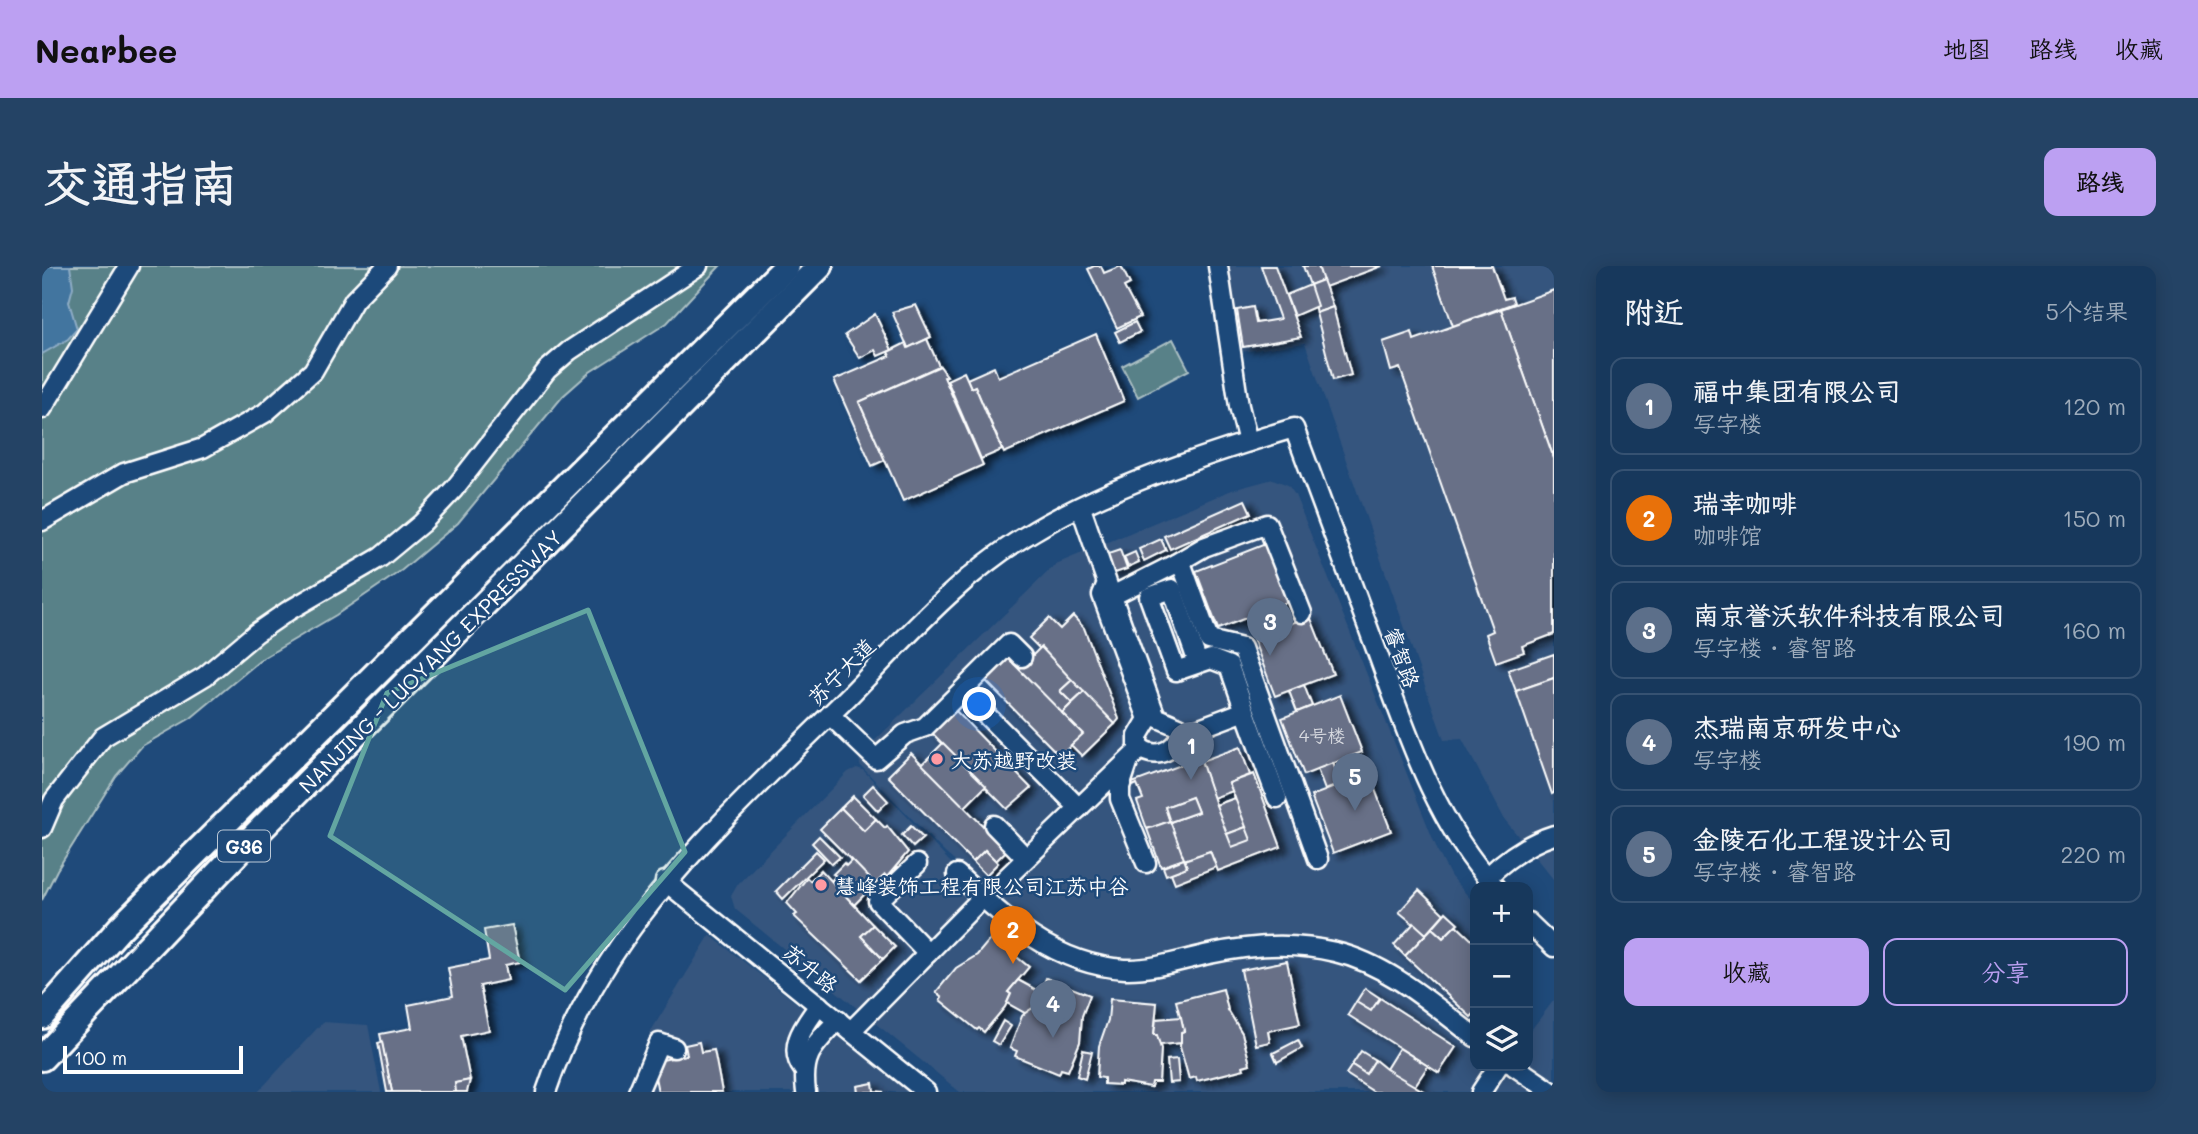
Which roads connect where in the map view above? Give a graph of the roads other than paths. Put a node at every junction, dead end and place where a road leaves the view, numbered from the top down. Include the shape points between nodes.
1 (129, 266) edge
2 (387, 266) edge
3 (698, 266) edge
4 (787, 266) edge
5 (820, 266) edge
6 (1218, 266) edge
7 (42, 409) edge
8 (1294, 428) joint
9 (1248, 442) junction
10 (1081, 508) junction
11 (42, 521) edge
12 (1175, 564) junction
13 (1110, 589) junction
14 (1302, 613) dead end
15 (1022, 657) dead end
16 (1198, 663) dead end
17 (962, 691) junction
18 (1245, 711) junction
19 (830, 715) junction
20 (1181, 735) junction
21 (1135, 754) junction
22 (1277, 799) dead end
23 (1079, 808) junction
24 (994, 825) dead end
25 (42, 828) edge
26 (1554, 835) edge
27 (1026, 858) junction
28 (1318, 859) dead end
29 (1146, 863) dead end
30 (916, 864) dead end
31 (957, 874) dead end
32 (1005, 879) dead end
33 (665, 881) junction
34 (1490, 882) edge
35 (1492, 882) edge
36 (982, 898) junction
37 (1533, 927) edge
38 (120, 929) junction
39 (1554, 947) edge
40 (929, 953) junction
41 (42, 1003) edge
42 (819, 1005) junction
43 (42, 1016) edge
44 (845, 1026) junction
45 (1470, 1033) edge
46 (674, 1048) dead end
47 (42, 1058) edge
48 (803, 1069) junction
49 (1495, 1071) edge
50 (1521, 1071) edge
51 (546, 1092) edge
52 (638, 1092) edge
53 (806, 1092) edge
54 (926, 1092) edge
55 (1481, 1092) edge
56 (1552, 1092) edge

1 - 7 street
2 - 11 street via 354,300 313,371 265,413 203,448 124,473
3 - 25 street via 547,370 454,489 381,557 288,611 205,676 103,737 54,800
4 - 38 highway, NANJING - LUOYANG EXPRESSWAY / G36
5 - 47 highway, NANJING - LUOYANG EXPRESSWAY / G36 via 240,850
6 - 9 street
8 - 9 street, 苏宁大道
8 - 34 street, 睿智路 via 1410,744 1436,798
9 - 10 street, 苏宁大道
10 - 13 street
10 - 19 street, 苏宁大道 via 996,556
12 - 13 street
12 - 14 street via 1204,547 1267,524
12 - 28 street via 1183,568 1209,640 1242,648
13 - 20 street via 1156,717 1178,727
13 - 21 street via 1102,595 1148,719
15 - 17 street via 1009,644
16 - 18 street via 1211,659 1229,666
17 - 19 street via 925,727 905,734 876,760
17 - 23 street
18 - 20 street
18 - 22 street
19 - 33 street, 苏宁大道
20 - 21 street via 1176,744 1155,755
21 - 23 street
21 - 29 street via 1120,787 1121,799
23 - 27 street
24 - 27 street
26 - 35 street via 1503,863
27 - 32 street
30 - 40 street via 878,901
31 - 36 street
33 - 42 street, 苏升路
33 - 51 street, 苏宁大道 via 603,970
36 - 40 street
36 - 45 street via 1052,949 1124,969 1262,947 1294,945 1337,952 1375,965
37 - 39 street
38 - 41 highway
38 - 43 highway, NANJING - LUOYANG EXPRESSWAY / G36
40 - 44 street
42 - 44 street, 苏升路
42 - 48 street via 797,1039
44 - 48 street via 813,1047
44 - 54 street, 苏升路
46 - 52 street via 659,1042
48 - 53 street
49 - 55 street
50 - 56 street

